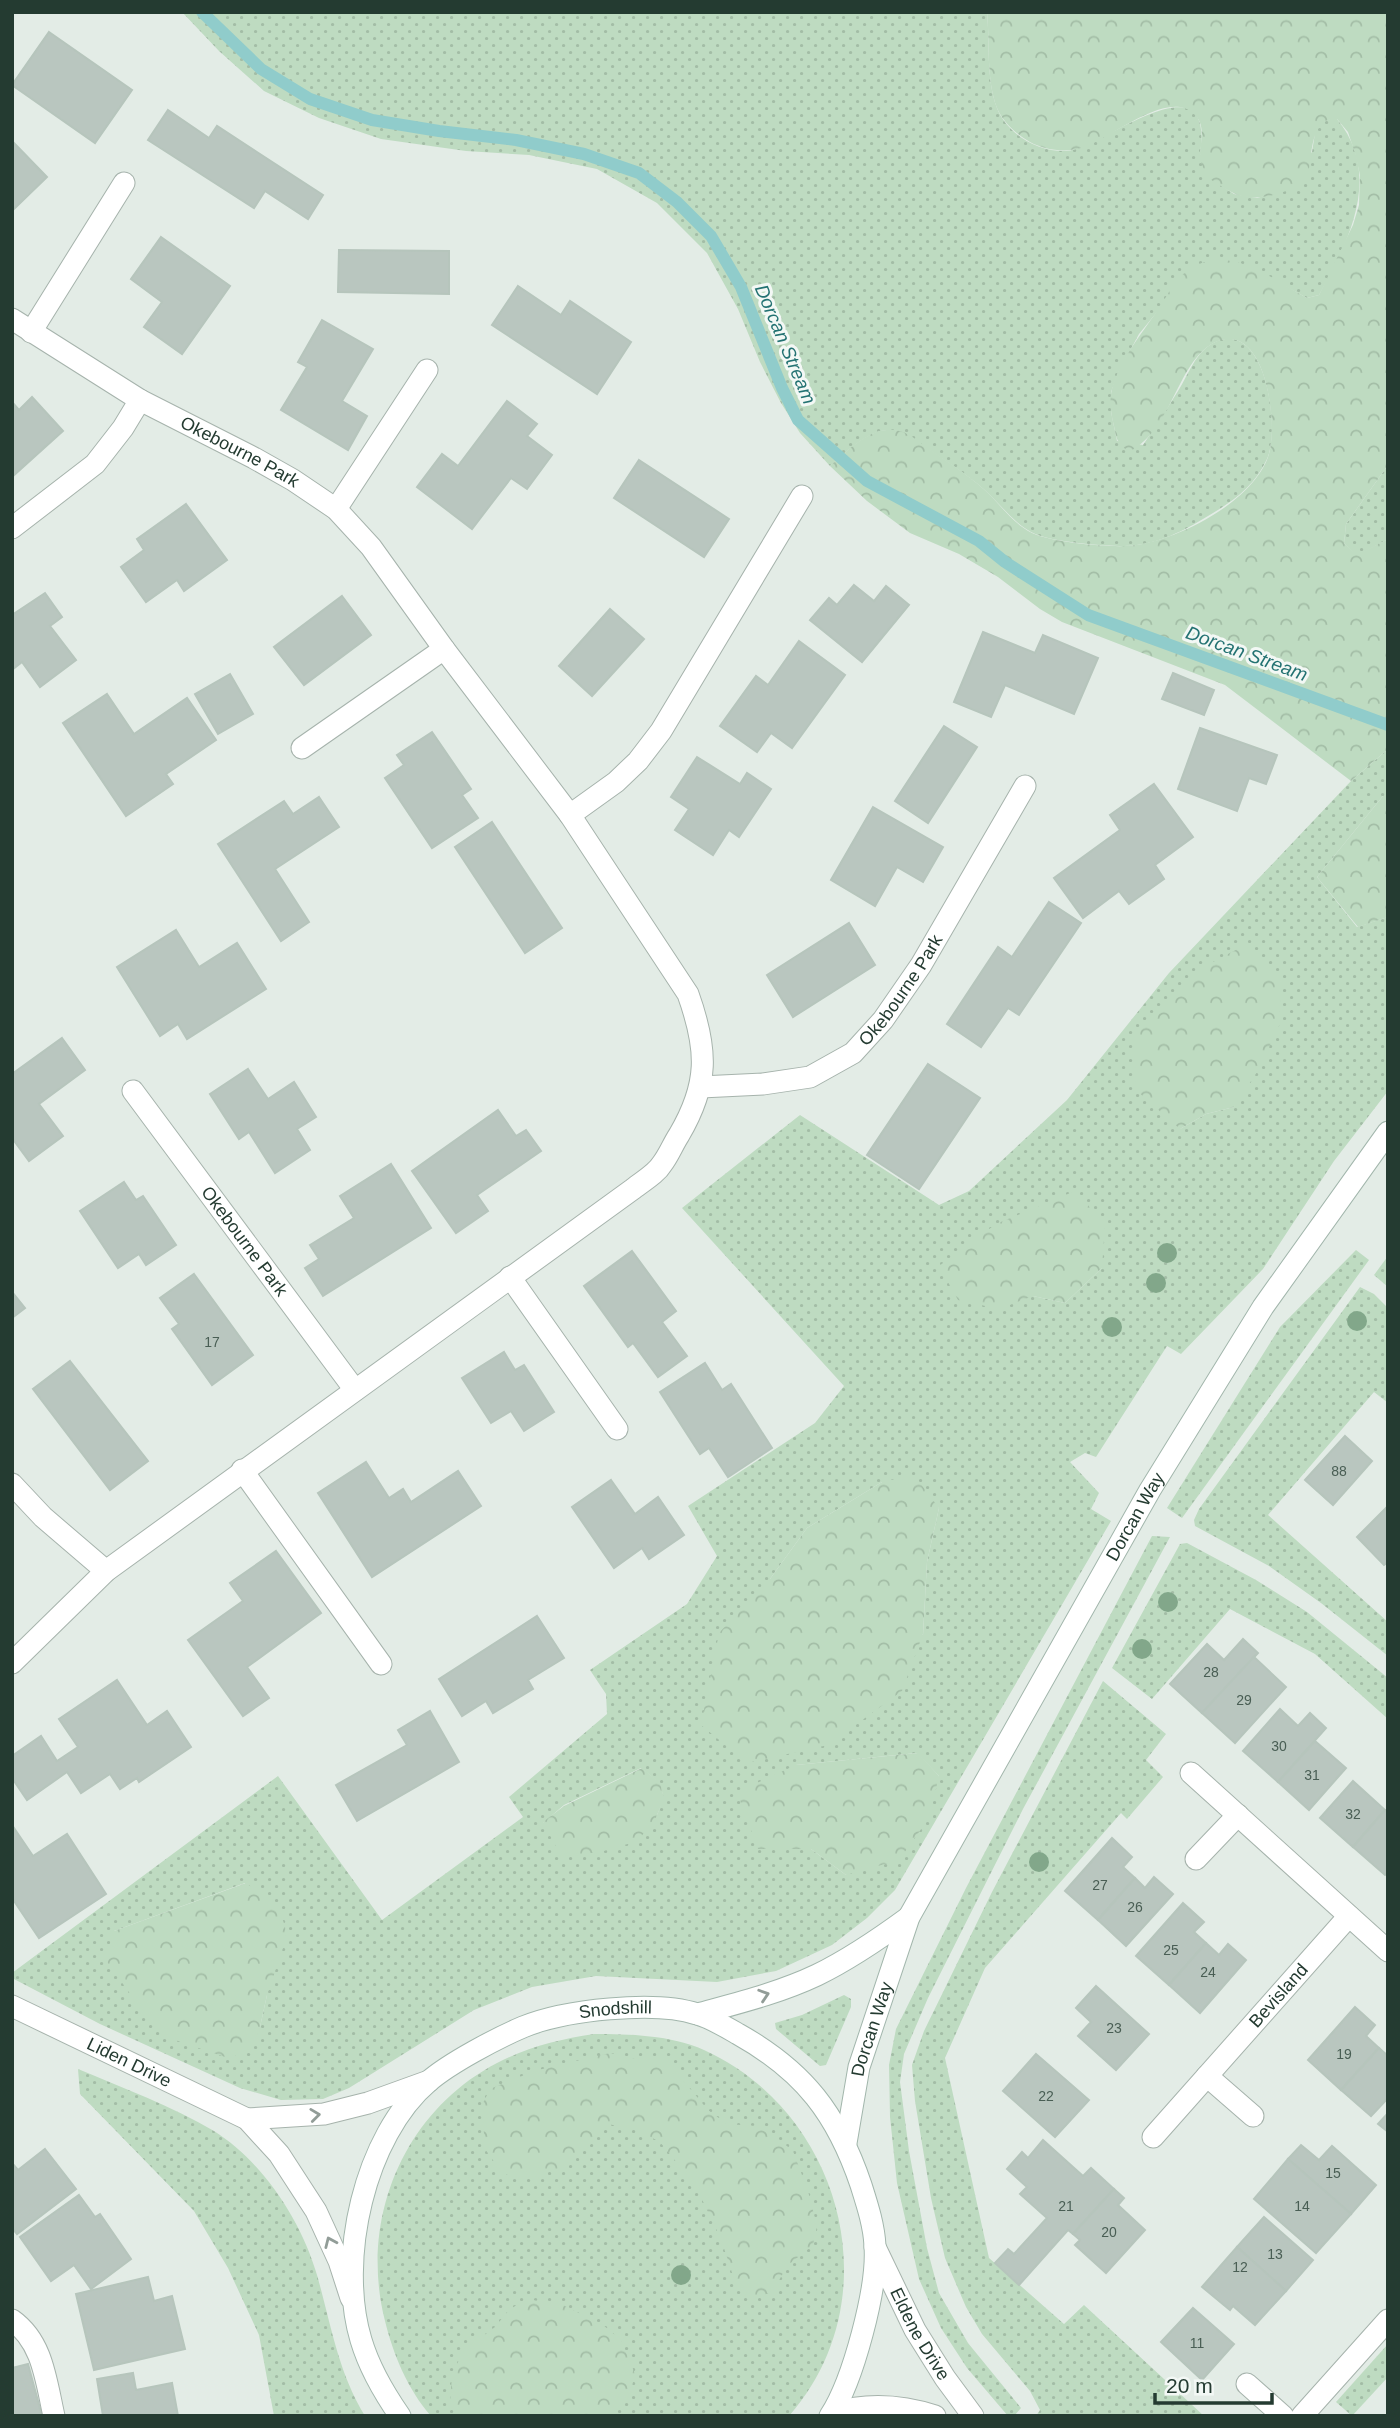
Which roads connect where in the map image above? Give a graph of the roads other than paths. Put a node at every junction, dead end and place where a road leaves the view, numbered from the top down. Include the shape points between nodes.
1 (124, 183) dead end
2 (12, 319) edge
3 (32, 331) junction
4 (427, 370) dead end
5 (140, 400) junction
6 (802, 496) dead end
7 (336, 509) junction
8 (12, 527) edge
9 (444, 649) junction
10 (302, 748) dead end
11 (1025, 786) dead end
12 (570, 815) junction
13 (701, 1087) junction
14 (133, 1091) dead end
15 (1388, 1132) edge
16 (510, 1277) junction
17 (355, 1390) junction
18 (617, 1429) dead end
19 (242, 1471) junction
20 (12, 1484) edge
21 (106, 1571) junction
22 (12, 1663) edge
23 (381, 1664) dead end
24 (1191, 1773) dead end
25 (1238, 1815) junction
26 (1196, 1859) dead end
27 (1349, 1916) junction
28 (909, 1917) junction
29 (1388, 1951) edge
30 (12, 2006) edge
31 (698, 2014) junction
32 (1207, 2076) junction
33 (429, 2081) junction
34 (1253, 2116) dead end
35 (247, 2119) junction
36 (1153, 2137) dead end
37 (846, 2143) junction
38 (875, 2247) junction
39 (353, 2306) junction
40 (12, 2320) edge
41 (1388, 2320) edge
42 (1247, 2384) dead end
43 (831, 2414) edge
44 (54, 2416) edge
45 (400, 2416) edge
46 (935, 2416) edge
47 (973, 2416) edge
48 (1283, 2416) edge
49 (1302, 2416) edge

1 - 3 street
2 - 3 street, Okebourne Park
3 - 5 street, Okebourne Park
4 - 7 street
5 - 7 street, Okebourne Park via 254,458
5 - 8 street via 95,464
6 - 12 street via 661,731 616,782
7 - 9 street, Okebourne Park via 371,547
9 - 10 street
9 - 12 street, Okebourne Park
11 - 13 street, Okebourne Park via 921,965 883,1020 853,1053 810,1077
12 - 13 street, Okebourne Park via 688,994 701,1042
13 - 16 street, Okebourne Park via 693,1112 662,1166
14 - 17 street, Okebourne Park
15 - 28 street, Dorcan Way via 1263,1307 1150,1490
16 - 17 street, Okebourne Park
16 - 18 street
17 - 19 street, Okebourne Park
19 - 21 street, Okebourne Park
19 - 23 street
20 - 21 street
21 - 22 street, Okebourne Park
24 - 25 street
25 - 26 street
25 - 27 street
27 - 29 street
27 - 32 street, Bevisland
31 -> 28 street, Dorcan Way via 816,1975
28 - 37 street, Dorcan Way via 859,2067
30 - 35 street, Liden Drive
31 - 33 street, Snodshill via 664,2008 575,2013 525,2026
31 - 37 street, Snodshill via 775,2057 819,2099
32 - 34 street
32 - 36 street, Bevisland
35 -> 33 street, Liden Drive via 324,2114 368,2104
33 - 39 street, Snodshill via 393,2121 372,2169 353,2248
39 -> 35 street, Liden Drive via 316,2211 279,2154
37 - 38 street, Snodshill
38 - 43 street, Snodshill via 863,2333
38 - 47 street, Eldene Drive via 915,2330
39 - 45 street, Snodshill via 361,2341
40 - 44 street via 37,2349
41 - 49 street
42 - 48 street
43 - 46 street via 854,2406 889,2406

